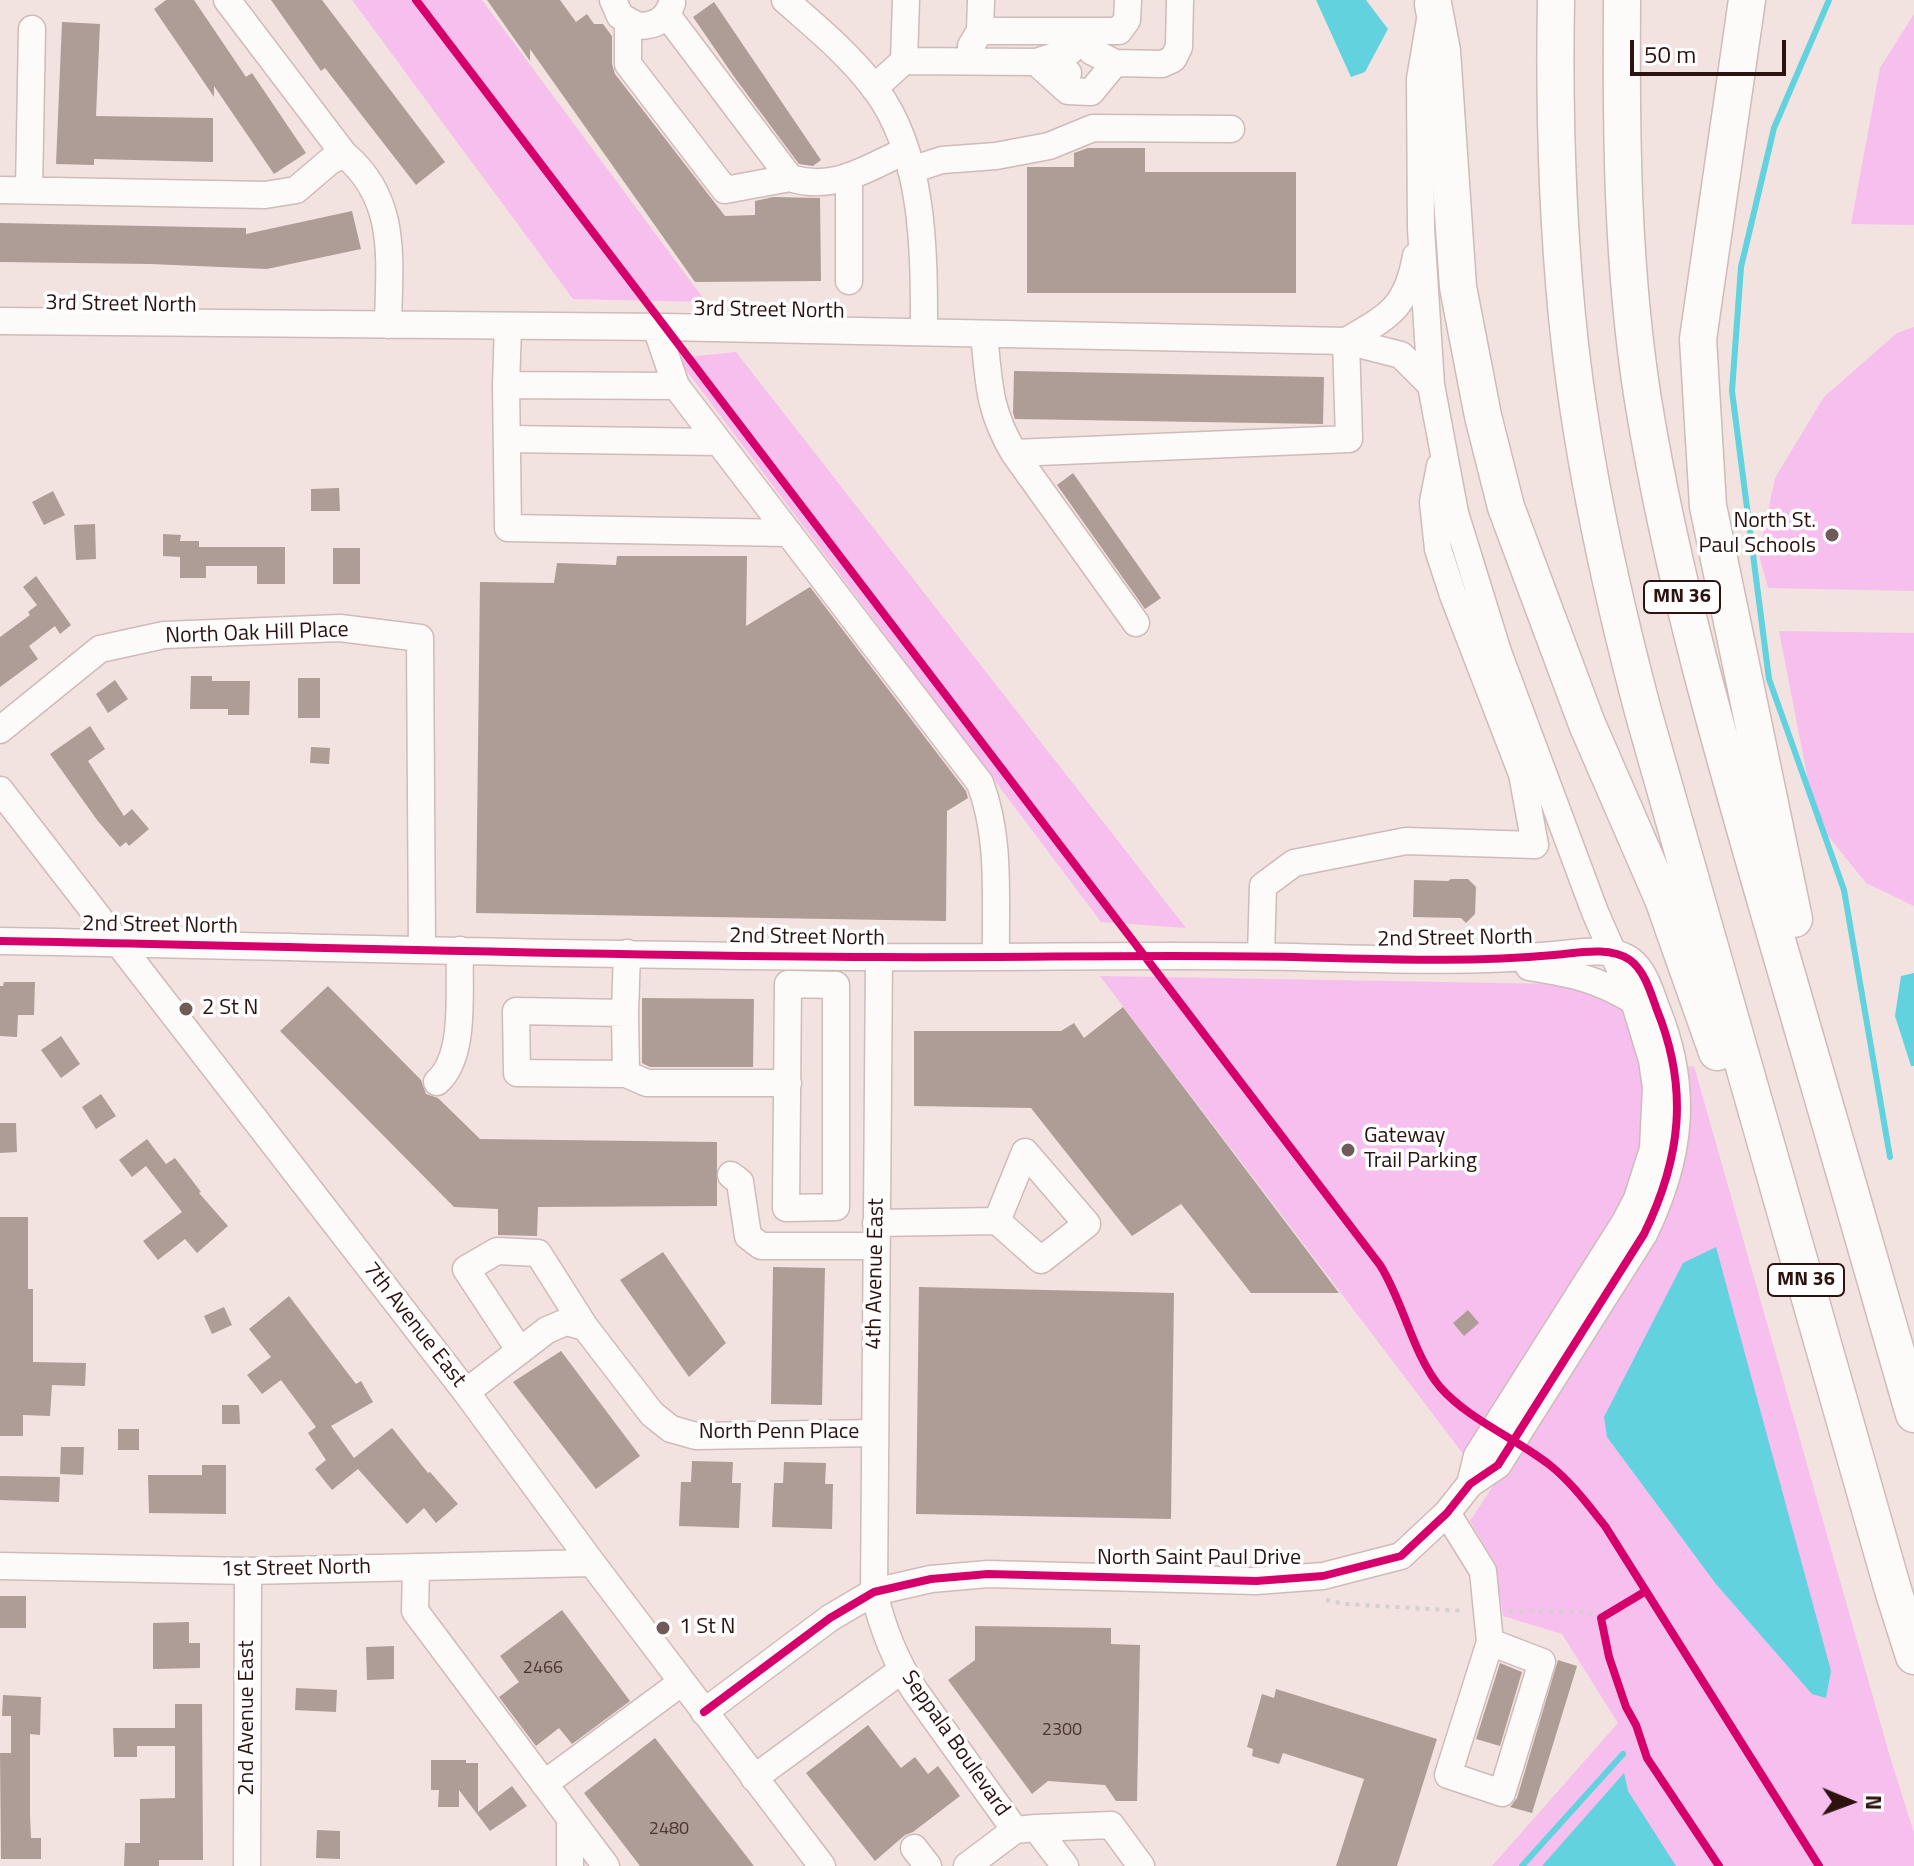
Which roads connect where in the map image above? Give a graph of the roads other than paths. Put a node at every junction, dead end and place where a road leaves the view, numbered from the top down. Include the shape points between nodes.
1 (227, 0) edge
2 (613, 0) edge
3 (785, 0) edge
4 (906, 0) edge
5 (981, 0) edge
6 (1128, 0) edge
7 (1180, 0) edge
8 (1556, 0) edge
9 (1622, 0) edge
10 (1747, 0) edge
11 (1433, 2) edge
12 (670, 8) edge
13 (628, 23) junction
14 (32, 29) dead end
15 (980, 31) junction
16 (904, 61) junction
17 (961, 62) junction
18 (1036, 62) junction
19 (1115, 63) junction
20 (874, 88) junction
21 (1231, 129) dead end
22 (344, 154) junction
23 (908, 161) junction
24 (849, 176) junction
25 (790, 178) junction
26 (0, 190) edge
27 (29, 190) junction
28 (1421, 228) junction
29 (849, 281) dead end
30 (0, 321) edge
31 (388, 325) junction
32 (508, 326) junction
33 (656, 327) junction
34 (924, 332) junction
35 (984, 334) junction
36 (1346, 341) junction
37 (506, 385) junction
38 (1431, 385) junction
39 (676, 386) junction
40 (507, 439) junction
41 (719, 442) junction
42 (1443, 450) junction
43 (1014, 453) junction
44 (789, 533) junction
45 (1136, 623) dead end
46 (0, 730) edge
47 (0, 790) edge
48 (0, 941) edge
49 (116, 943) junction
50 (422, 950) junction
51 (460, 950) junction
52 (627, 953) junction
53 (1614, 953) junction
54 (789, 956) junction
55 (996, 956) junction
56 (1261, 956) junction
57 (879, 957) junction
58 (1490, 961) junction
59 (788, 984) junction
60 (1634, 1001) junction
61 (625, 1013) junction
62 (626, 1074) junction
63 (437, 1082) dead end
64 (788, 1083) junction
65 (731, 1175) dead end
66 (1845, 1176) junction
67 (1782, 1196) junction
68 (836, 1207) junction
69 (997, 1221) dead end
70 (876, 1226) junction
71 (585, 1327) junction
72 (520, 1351) junction
73 (466, 1392) junction
74 (1914, 1414) edge
75 (875, 1433) junction
76 (1470, 1484) junction
77 (1447, 1513) junction
78 (592, 1563) junction
79 (0, 1566) edge
80 (416, 1567) junction
81 (248, 1571) junction
82 (874, 1592) junction
83 (1490, 1642) junction
84 (1914, 1656) edge
85 (902, 1670) junction
86 (682, 1682) junction
87 (704, 1712) junction
88 (754, 1778) junction
89 (544, 1784) junction
90 (570, 1819) junction
91 (1026, 1829) junction
92 (247, 1866) edge
93 (570, 1866) edge
94 (606, 1866) edge
95 (822, 1866) edge
96 (967, 1866) edge
97 (1065, 1866) edge
98 (1141, 1866) edge

1 - 22 street
2 - 13 street
3 - 20 street via 844,52
4 - 16 street
5 - 15 street
6 - 15 street via 1127,20 1119,31
7 - 19 street via 1179,47 1173,59 1162,64
8 - 67 highway, MN 36 via 1555,105 1566,302 1595,505 1640,701
9 - 66 highway, MN 36 via 1621,115 1632,308 1672,557 1708,701
10 - 66 highway via 1698,339 1708,506
11 - 28 street via 1420,79
11 - 67 highway via 1442,51 1458,287 1506,507 1587,724 1663,899 1723,1069
12 - 13 street via 649,26
12 - 25 street
13 - 25 street via 628,64 725,190
14 - 27 street
15 - 17 street
16 - 17 street
16 - 20 street
17 - 18 street
18 - 19 street
18 - 19 street via 1068,91 1091,92
20 - 23 street
21 - 23 street via 1093,128 1049,146 996,156
22 - 27 street via 296,190 265,195
22 - 31 street via 361,169 382,205 390,241
23 - 24 street
23 - 34 street via 923,239
24 - 25 street via 810,184
24 - 29 street
26 - 27 street
28 - 36 street via 1407,290 1395,310
28 - 38 street
30 - 31 street, 3rd Street North
31 - 32 street, 3rd Street North
32 - 33 street, 3rd Street North
32 - 37 street
33 - 34 street, 3rd Street North
33 - 39 street
34 - 35 street, 3rd Street North
35 - 36 street, 3rd Street North
35 - 43 street via 992,408
36 - 38 street, 3rd Street North via 1401,355
36 - 43 street via 1349,439
37 - 39 street
37 - 40 street
38 - 42 street
39 - 41 street
40 - 41 street
40 - 44 street via 508,528
41 - 44 street
42 - 53 street via 1455,513 1498,652
42 - 56 street via 1433,502 1438,549 1522,774 1535,845 1406,841 1294,863 1263,886
43 - 45 street
44 - 55 street via 980,783 988,803 996,866
46 - 50 street, North Oak Hill Place via 100,649 164,635 340,628 420,638
47 - 49 street, 7th Avenue East
48 - 49 street, 2nd Street North
49 - 50 street, 2nd Street North
49 - 73 street, 7th Avenue East
50 - 51 street, 2nd Street North
51 - 52 street, 2nd Street North
51 - 63 street via 457,1049 449,1072
52 - 54 street, 2nd Street North
52 - 61 street
53 - 58 street, 2nd Street North
53 - 60 street, North Saint Paul Drive
53 - 76 street, North Saint Paul Drive via 1629,960 1645,981 1672,1054 1678,1116 1668,1178 1644,1234 1506,1453
54 - 57 street, 2nd Street North
54 - 59 street
55 - 56 street, 2nd Street North
55 - 57 street, 2nd Street North
56 - 58 street, 2nd Street North
57 - 70 street, 4th Avenue East
58 - 60 street, 2nd Street North via 1581,976
59 - 64 street
59 - 68 street via 836,985
60 - 76 street, North Saint Paul Drive via 1656,1088 1653,1149 1637,1199 1477,1456
61 - 62 street
61 - 62 street via 516,1011 517,1073
62 - 64 street via 647,1083
64 - 68 street via 786,1208
65 - 70 street via 740,1182 748,1236 761,1246
66 - 74 highway, MN 36
67 - 84 highway, MN 36
68 - 70 street
69 - 70 street
70 - 75 street, 4th Avenue East
71 - 72 street via 566,1322
71 - 72 street, North Penn Place via 538,1253 497,1251 466,1269
71 - 75 street, North Penn Place via 652,1414 671,1429 696,1436
72 - 73 street
73 - 78 street, 7th Avenue East
75 - 82 street, 4th Avenue East
76 - 77 street, North Saint Paul Drive
77 - 82 street, North Saint Paul Drive via 1401,1556 1323,1576 1256,1581 988,1574
77 - 83 street via 1483,1571
78 - 80 street, 1st Street North
78 - 86 street, 7th Avenue East
79 - 81 street, 1st Street North
80 - 81 street, 1st Street North
80 - 89 street via 415,1611
81 - 92 street, 2nd Avenue East
82 - 85 street, Seppala Boulevard
82 - 87 street, North Saint Paul Drive via 830,1618
83 - 83 street via 1448,1775 1502,1793 1542,1662
85 - 88 street
85 - 91 street, Seppala Boulevard
86 - 87 street, 7th Avenue East
86 - 89 street
87 - 88 street, 7th Avenue East
88 - 95 street, 7th Avenue East
89 - 90 street
90 - 93 street
90 - 94 street
91 - 96 street
91 - 97 street, Seppala Boulevard
91 - 98 street via 1111,1825

